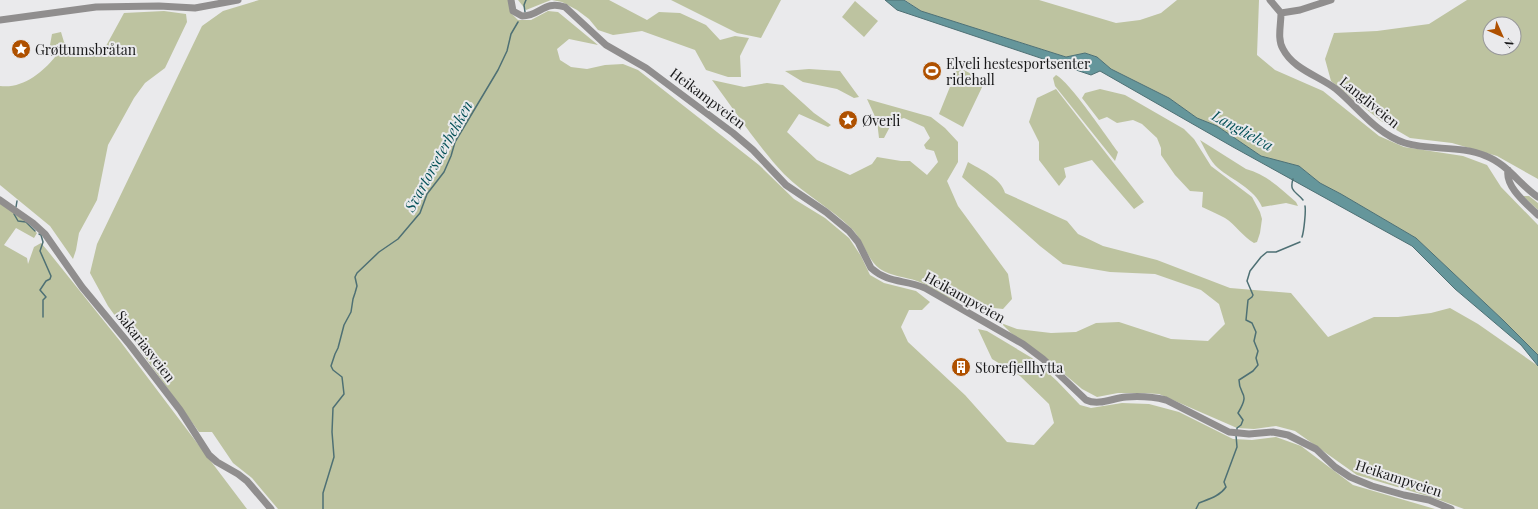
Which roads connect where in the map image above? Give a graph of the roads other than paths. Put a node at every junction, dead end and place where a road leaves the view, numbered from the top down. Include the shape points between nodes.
1 (238, 0) edge
2 (511, 0) edge
3 (1270, 0) edge
4 (1331, 0) edge
5 (1281, 13) junction
6 (0, 20) edge
7 (1508, 170) junction
8 (1538, 197) edge
9 (0, 200) edge
10 (1538, 215) edge
11 (271, 509) edge
12 (1451, 509) edge

1 - 6 street via 195,8 96,7
2 - 12 street, Heikampveien via 513,11 522,16 531,15 549,3 565,7 606,45 646,68 733,133 786,185 840,224 856,239 874,271 890,280 925,288 1023,344 1070,383 1086,400 1094,402 1138,396 1159,398 1229,432 1273,432 1288,435 1316,449 1350,477
3 - 5 street
4 - 5 street
5 - 7 street, Langliveien via 1280,41 1285,53 1300,67 1336,89 1384,132 1410,145 1458,149 1481,154
7 - 8 street, Langliveien
7 - 10 street via 1507,176 1515,190
9 - 11 street, Sakariasveien via 45,234 65,265 180,410 205,450 217,462 247,482

